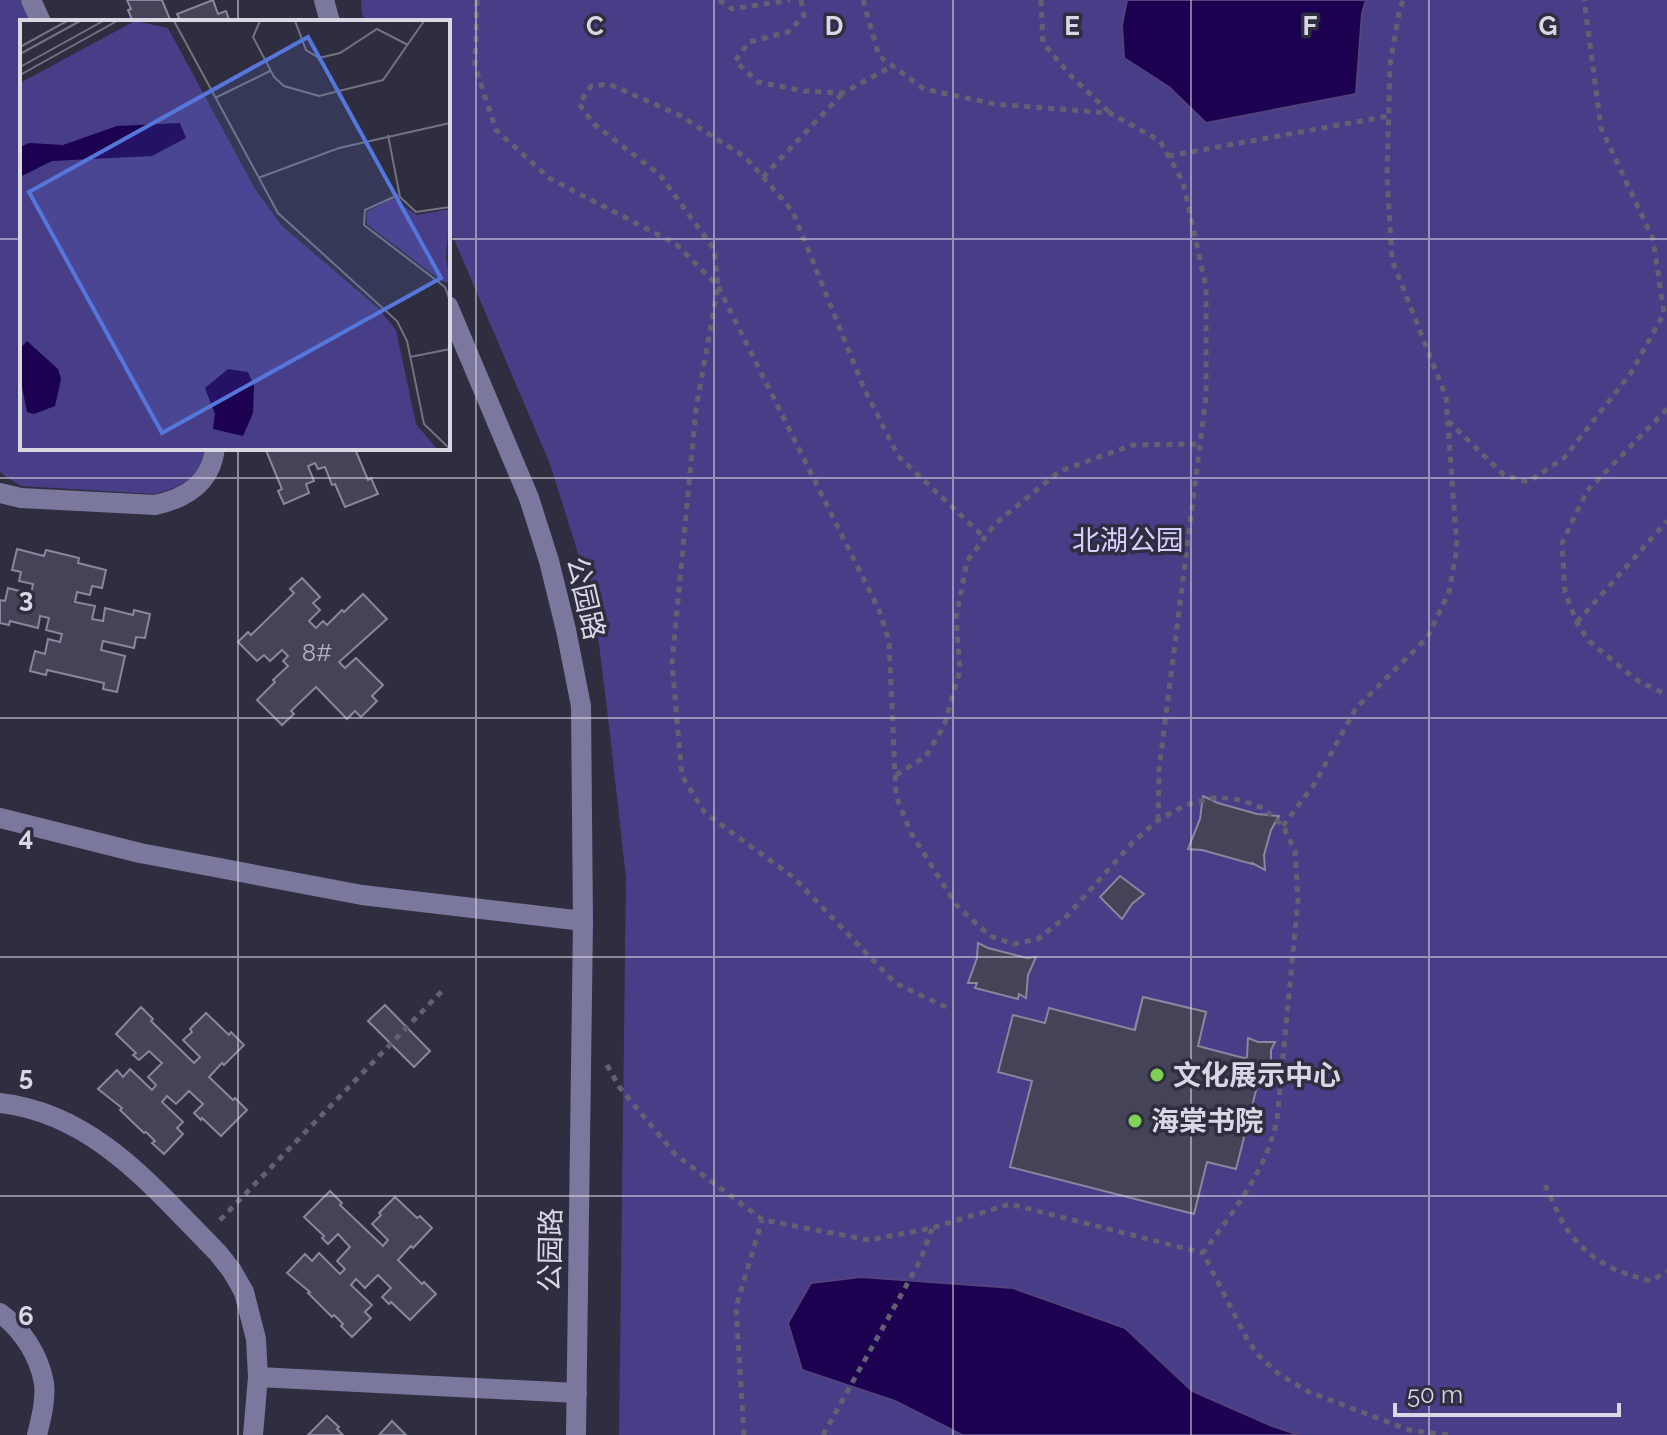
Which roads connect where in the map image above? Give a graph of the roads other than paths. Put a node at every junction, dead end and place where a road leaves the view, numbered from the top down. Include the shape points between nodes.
1 (31, 0) edge
2 (324, 0) edge
3 (40, 20) edge
4 (329, 20) edge
5 (450, 311) edge
6 (215, 450) edge
7 (0, 493) edge
8 (0, 818) edge
9 (583, 921) junction
10 (0, 1103) edge
11 (0, 1313) edge
12 (258, 1377) junction
13 (577, 1393) junction
14 (37, 1435) edge
15 (253, 1435) edge
16 (576, 1435) edge

1 - 3 street
2 - 4 street
5 - 9 street, 公园路 via 529,498 566,630 581,706
6 - 7 street via 195,489 155,505
8 - 9 street via 140,853 347,892
9 - 13 street, 公园路
10 - 12 street via 45,1113 100,1140 203,1238 244,1292 256,1339
11 - 14 street via 25,1336 44,1383
12 - 13 street
12 - 15 street
13 - 16 street, 公园路

